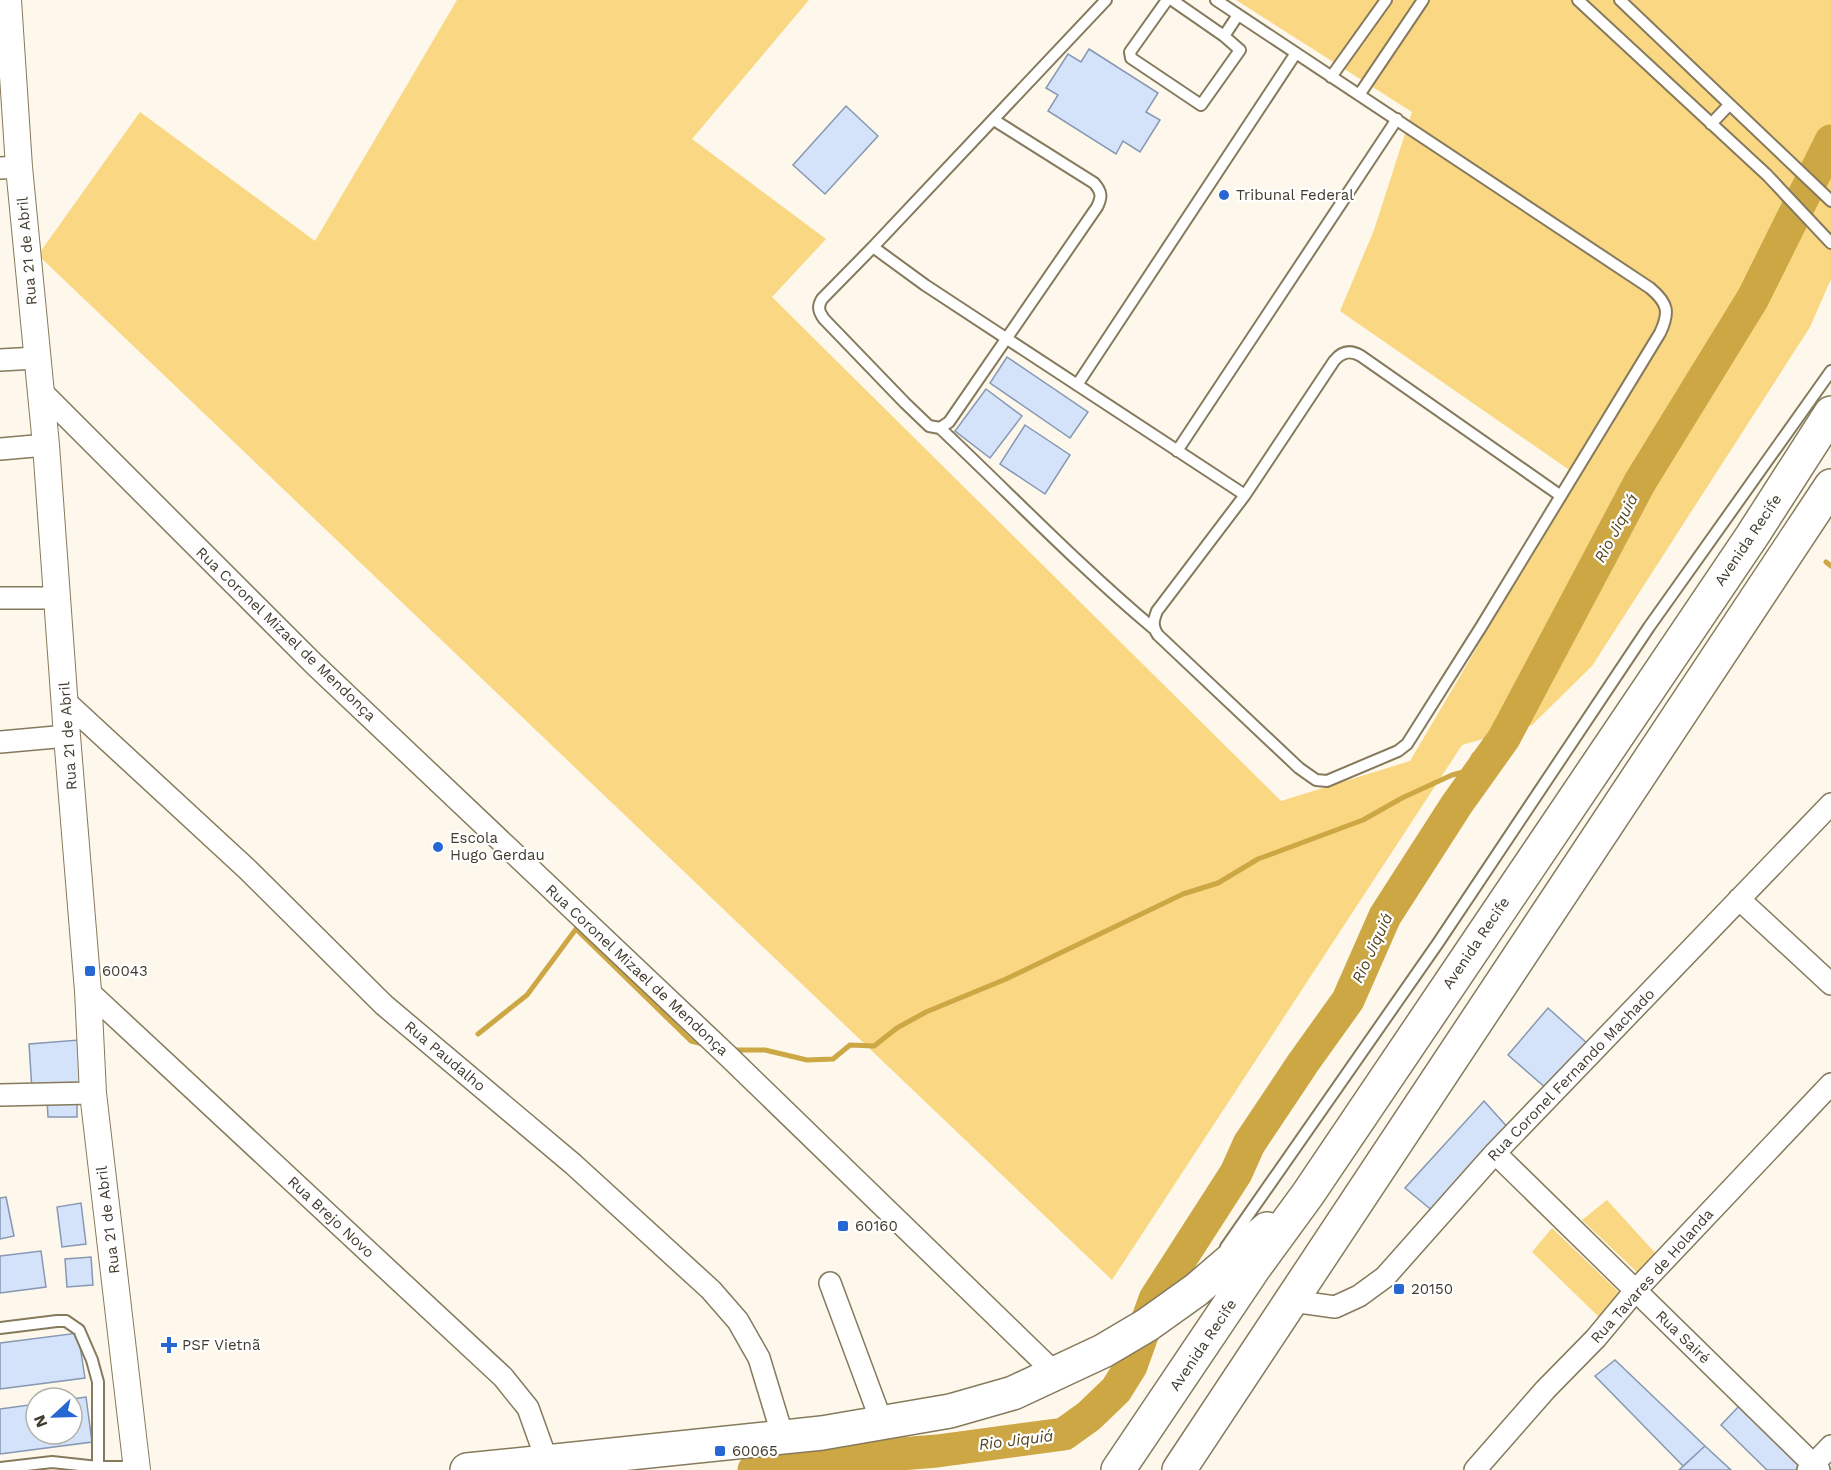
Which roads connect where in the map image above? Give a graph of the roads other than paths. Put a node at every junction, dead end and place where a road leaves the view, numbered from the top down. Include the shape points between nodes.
1 (1106, 0) edge
2 (1167, 0) edge
3 (1172, 0) edge
4 (1215, 0) edge
5 (1386, 0) edge
6 (1423, 0) edge
7 (1578, 0) edge
8 (1620, 0) edge
9 (5, 2) edge
10 (1188, 5) edge
11 (1238, 15) junction
12 (1224, 36) junction
13 (1296, 53) junction
14 (1331, 76) junction
15 (1359, 95) junction
16 (1729, 105) junction
17 (1397, 119) junction
18 (994, 120) junction
19 (1711, 124) junction
20 (9, 167) edge
21 (1828, 199) edge
22 (1831, 243) edge
23 (873, 248) junction
24 (1007, 339) junction
25 (36, 358) junction
26 (0, 360) edge
27 (1831, 371) edge
28 (1077, 385) junction
29 (40, 390) junction
30 (1831, 413) edge
31 (940, 428) junction
32 (46, 445) junction
33 (0, 449) edge
34 (1177, 451) junction
35 (1831, 486) edge
36 (1245, 495) junction
37 (1561, 496) junction
38 (0, 597) edge
39 (57, 598) junction
40 (1154, 628) junction
41 (66, 701) junction
42 (67, 736) junction
43 (0, 742) edge
44 (1831, 804) edge
45 (1738, 899) junction
46 (1831, 984) edge
47 (88, 991) junction
48 (1831, 1084) edge
49 (93, 1093) junction
50 (0, 1095) edge
51 (1496, 1153) junction
52 (1308, 1194) junction
53 (830, 1283) dead end
54 (1196, 1290) junction
55 (1635, 1291) junction
56 (1292, 1301) junction
57 (0, 1328) edge
58 (1055, 1373) junction
59 (882, 1423) junction
60 (783, 1437) junction
61 (1831, 1446) edge
62 (547, 1461) junction
63 (98, 1467) junction
64 (0, 1468) edge
65 (1813, 1468) edge
66 (137, 1469) edge
67 (467, 1470) edge
68 (1118, 1470) edge
69 (1179, 1470) edge
70 (1475, 1470) edge

1 - 18 lane
2 - 12 lane via 1130,55 1199,105 1240,52
3 - 10 lane
4 - 11 lane
5 - 14 lane
6 - 15 lane
7 - 19 lane
8 - 16 lane
9 - 20 street, Rua 21 de Abril
10 - 12 lane
11 - 12 lane
11 - 13 lane
13 - 14 lane
13 - 28 lane
14 - 15 lane
15 - 17 lane
16 - 19 lane
16 - 21 lane
17 - 34 lane
17 - 37 lane via 1641,282 1658,295 1666,308 1660,333
18 - 23 lane
18 - 24 lane via 1094,183 1102,195
19 - 22 lane via 1767,175
20 - 25 street, Rua 21 de Abril
23 - 24 lane
23 - 31 lane via 822,299 820,313 929,426
24 - 28 lane
24 - 31 lane via 949,422
25 - 26 street
25 - 29 street, Rua 21 de Abril
27 - 54 lane via 1649,627 1438,943
28 - 34 lane
29 - 32 street, Rua 21 de Abril
29 - 58 street, Rua Coronel Mizael de Mendonça via 315,665 727,1055
30 - 52 main road, Avenida Recife
31 - 40 lane via 1102,585
32 - 33 street
32 - 39 street, Rua 21 de Abril
34 - 36 lane
35 - 56 main road
36 - 37 lane via 1334,362 1351,352
36 - 40 lane via 1157,611
37 - 40 lane via 1407,744 1388,757 1327,781 1316,780 1299,768
38 - 39 street
39 - 41 street, Rua 21 de Abril
41 - 42 street, Rua 21 de Abril
41 - 60 street, Rua Paudalho via 247,869 384,1005 573,1164 711,1290 738,1321 759,1358
42 - 43 street
42 - 47 street, Rua 21 de Abril
44 - 45 street, Rua Coronel Fernando Machado
45 - 46 street
45 - 51 street, Rua Coronel Fernando Machado
47 - 49 street, Rua 21 de Abril
47 - 62 street, Rua Brejo Novo via 503,1377 528,1408
48 - 55 street, Rua Tavares de Holanda
49 - 50 street
49 - 66 street, Rua 21 de Abril
51 - 55 street, Rua Sairé
51 - 56 street, Rua Coronel Fernando Machado via 1385,1277 1359,1296 1335,1307
52 - 54 main road
52 - 68 main road, Avenida Recife
53 - 59 street
54 - 58 main road via 1147,1326
55 - 65 street, Rua Sairé
55 - 70 street, Rua Tavares de Holanda
56 - 69 main road
57 - 63 lane via 66,1321 79,1330 98,1382
58 - 59 main road via 1013,1394
59 - 60 main road
60 - 62 main road
61 - 65 street
62 - 67 main road
63 - 64 lane via 52,1462
63 - 66 lane

